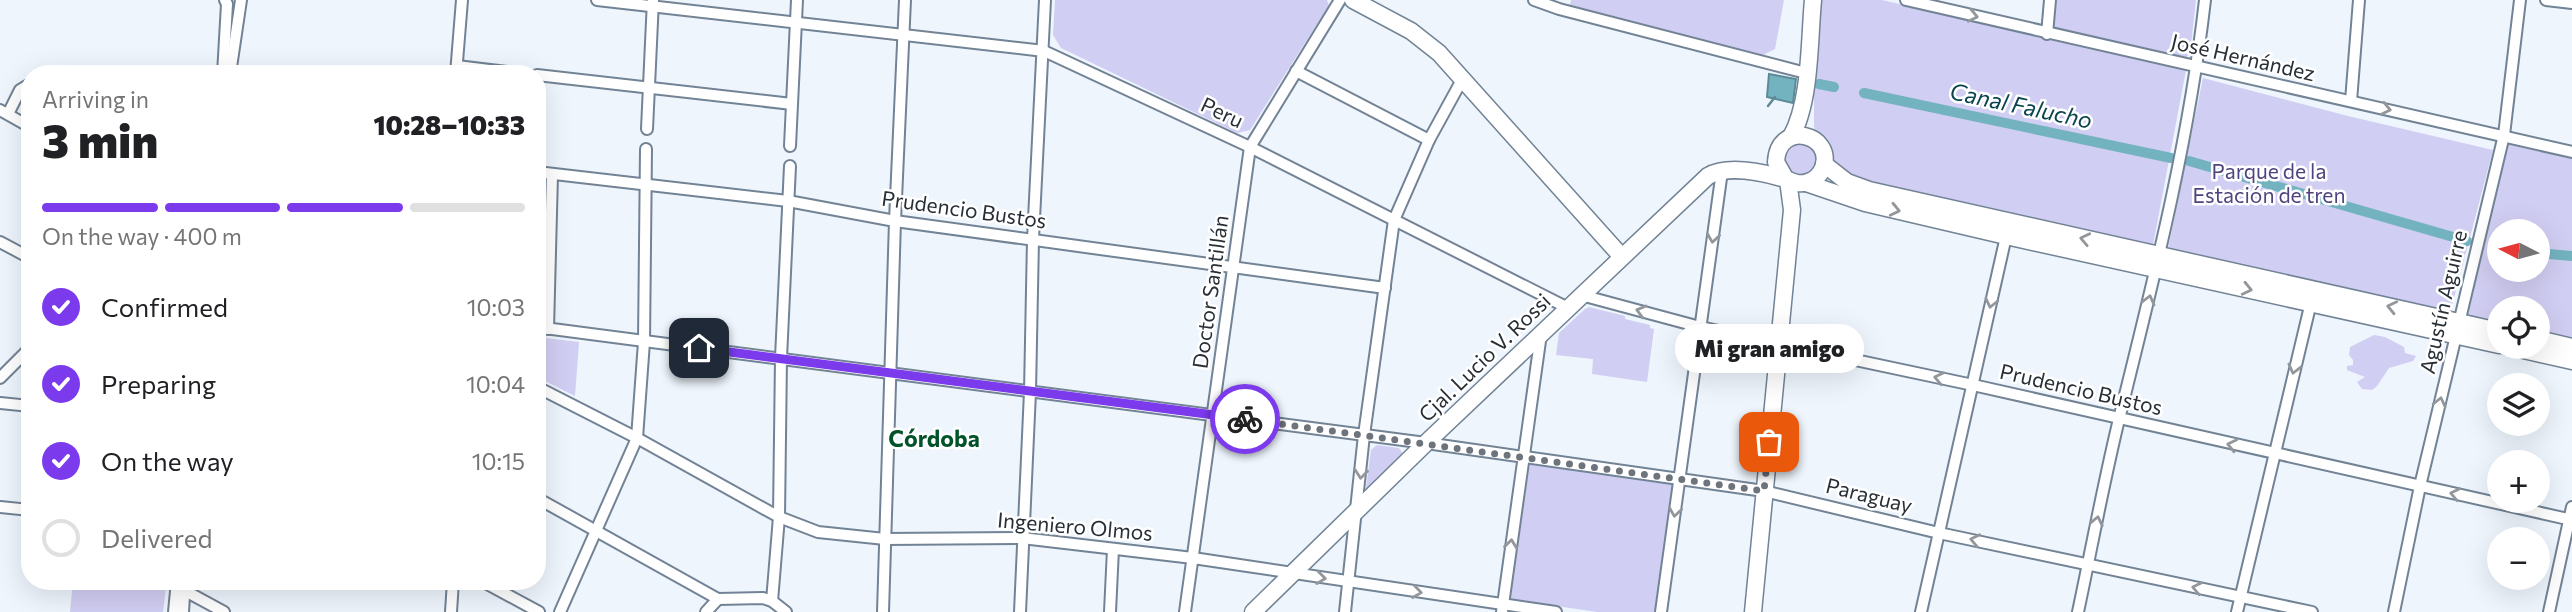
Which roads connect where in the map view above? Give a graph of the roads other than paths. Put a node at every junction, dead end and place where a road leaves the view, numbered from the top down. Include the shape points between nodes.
1 (225, 0) edge
2 (241, 0) edge
3 (462, 0) edge
4 (597, 0) edge
5 (797, 0) edge
6 (905, 0) edge
7 (1045, 0) edge
8 (1340, 0) edge
9 (1353, 0) edge
10 (1534, 0) edge
11 (1813, 0) edge
12 (1906, 0) edge
13 (2050, 0) edge
14 (2205, 0) edge
15 (2359, 0) edge
16 (2520, 0) edge
17 (2546, 0) edge
18 (653, 3) edge
19 (2572, 3) edge
20 (1559, 4) edge
21 (796, 22) junction
22 (2047, 33) junction
23 (904, 34) junction
24 (1044, 51) junction
25 (224, 65) edge
26 (231, 65) edge
27 (457, 65) edge
28 (2197, 66) junction
29 (1296, 71) junction
30 (1806, 73) junction
31 (546, 76) edge
32 (1463, 78) junction
33 (650, 88) junction
34 (21, 89) edge
35 (1804, 96) junction
36 (2351, 102) junction
37 (792, 104) junction
38 (4, 112) edge
39 (21, 122) edge
40 (647, 129) dead end
41 (2504, 135) junction
42 (1791, 137) junction
43 (1809, 137) junction
44 (1429, 140) junction
45 (790, 146) dead end
46 (1250, 147) junction
47 (646, 149) dead end
48 (2572, 152) edge
49 (1776, 158) junction
50 (1824, 164) junction
51 (790, 166) dead end
52 (1728, 171) junction
53 (546, 173) edge
54 (552, 174) junction
55 (1796, 181) junction
56 (645, 185) junction
57 (788, 201) junction
58 (1394, 220) junction
59 (895, 221) junction
60 (2008, 230) junction
61 (1033, 239) junction
62 (0, 242) edge
63 (21, 253) edge
64 (1622, 257) junction
65 (2158, 262) junction
66 (1232, 268) junction
67 (546, 277) edge
68 (1385, 288) junction
69 (1581, 295) junction
70 (2312, 296) junction
71 (1568, 308) junction
72 (1700, 327) junction
73 (546, 328) edge
74 (2457, 328) junction
75 (2487, 330) edge
76 (1541, 334) junction
77 (2487, 340) edge
78 (644, 342) junction
79 (2550, 342) edge
80 (1779, 344) junction
81 (2572, 347) edge
82 (2550, 356) edge
83 (21, 357) edge
84 (781, 358) junction
85 (2572, 361) edge
86 (890, 372) junction
87 (0, 378) edge
88 (1973, 385) junction
89 (546, 392) edge
90 (1030, 392) junction
91 (0, 403) edge
92 (21, 405) edge
93 (1214, 416) junction
94 (2120, 418) junction
95 (1364, 435) junction
96 (636, 438) junction
97 (1426, 443) junction
98 (2273, 454) junction
99 (1522, 458) junction
100 (1680, 478) junction
101 (2420, 486) junction
102 (1764, 491) junction
103 (546, 503) edge
104 (0, 507) edge
105 (2572, 507) edge
106 (21, 509) edge
107 (1357, 512) junction
108 (779, 517) junction
109 (2570, 519) edge
110 (597, 531) junction
111 (1939, 533) junction
112 (1021, 538) junction
113 (885, 539) junction
114 (1113, 549) junction
115 (1193, 558) junction
116 (2088, 564) junction
117 (1293, 575) junction
118 (1350, 582) junction
119 (177, 590) edge
120 (179, 590) edge
121 (188, 590) edge
122 (452, 590) edge
123 (499, 590) edge
124 (2240, 597) junction
125 (718, 599) junction
126 (772, 601) junction
127 (1503, 608) edge
128 (174, 612) edge
129 (183, 612) edge
130 (224, 612) edge
131 (451, 612) edge
132 (539, 612) edge
133 (560, 612) edge
134 (706, 612) edge
135 (786, 612) edge
136 (883, 612) edge
137 (1020, 612) edge
138 (1110, 612) edge
139 (1185, 612) edge
140 (1254, 612) edge
141 (1345, 612) edge
142 (1556, 612) edge
143 (1661, 612) edge
144 (1753, 612) edge
145 (1921, 612) edge
146 (2078, 612) edge
147 (2237, 612) edge
148 (2312, 612) edge
149 (2394, 612) edge
150 (2549, 612) edge

1 - 25 street
2 - 26 street
3 - 27 street
4 - 18 street, Peru
5 - 21 street
6 - 23 street
7 - 24 street
8 - 29 street, Doctor Santillán
9 - 32 main road via 1411,31
10 - 20 street
11 - 30 main road
12 -> 22 street, José Hernández
13 - 22 street
14 - 28 street
15 - 36 street
16 - 41 street, Agustín Aguirre
17 - 19 street
18 - 21 street, Peru
18 - 33 street
20 - 30 street
21 - 23 street, Peru
21 - 37 street
22 - 28 street, José Hernández
23 - 24 street, Peru
23 - 59 street
24 - 46 street, Peru
24 - 61 street
28 - 36 street, José Hernández
28 - 65 street
29 - 44 street
29 - 46 street, Doctor Santillán
30 - 35 main road
31 - 33 street
32 - 44 street
32 - 64 main road
33 - 37 street
33 - 40 street
34 - 38 street
35 - 42 main road
35 - 43 main road
36 -> 41 street, José Hernández
37 - 45 street
38 - 39 street
41 - 48 street, José Hernández
41 - 74 street, Agustín Aguirre
42 - 43 main road
42 - 49 main road
43 - 50 main road via 1821,146
44 - 58 street
46 - 58 street, Peru
46 - 66 street, Doctor Santillán
47 - 56 street
49 - 52 main road, Cjal. Lucio V. Rossi via 1756,170
49 - 55 main road via 1778,169
50 - 55 main road via 1819,175
50 - 60 main road via 1847,182 1869,190
51 - 57 street
52 - 55 main road
52 - 64 main road, Cjal. Lucio V. Rossi via 1708,176
52 -> 72 street
53 - 54 street, Prudencio Bustos
54 - 56 street, Prudencio Bustos
54 - 67 street
55 -> 60 main road via 1865,203
55 - 80 main road
56 - 57 street, Prudencio Bustos
56 - 78 street
57 - 59 street, Prudencio Bustos
57 - 84 street
58 - 68 street
58 - 71 street, Peru
59 - 61 street, Prudencio Bustos
59 - 86 street
60 - 65 main road
60 -> 88 street
61 - 66 street, Prudencio Bustos
61 - 90 street
62 - 63 street
64 - 69 main road, Cjal. Lucio V. Rossi
65 - 70 main road
94 -> 65 street
66 - 68 street, Prudencio Bustos
66 - 93 street, Doctor Santillán
68 - 95 street
69 - 71 main road, Cjal. Lucio V. Rossi
72 -> 69 street, Prudencio Bustos
70 - 74 main road
70 -> 98 street
71 - 76 main road, Cjal. Lucio V. Rossi
72 - 80 street, Prudencio Bustos
72 - 100 street
73 - 78 street, Paraguay
74 - 75 main road
74 - 77 main road
101 -> 74 street, Agustín Aguirre
76 - 97 main road, Cjal. Lucio V. Rossi
76 - 99 street
78 - 84 street, Paraguay
78 - 96 street
79 - 81 main road
88 -> 80 street, Prudencio Bustos
80 - 102 main road
82 - 85 main road
83 - 87 street
84 - 86 street, Paraguay
84 - 108 street
86 - 90 street, Paraguay
86 - 113 street
88 - 94 street, Prudencio Bustos
88 - 111 street
89 - 96 street, Ingeniero Olmos
90 - 93 street, Paraguay
90 - 112 street
91 - 92 street
93 - 95 street, Paraguay
93 - 115 street, Doctor Santillán
98 -> 94 street, Prudencio Bustos
116 -> 94 street
95 - 97 street, Paraguay
95 -> 107 street
96 - 108 street, Ingeniero Olmos
96 - 110 street
97 - 99 street, Paraguay
97 - 107 main road, Cjal. Lucio V. Rossi
98 - 101 street, Prudencio Bustos
98 - 124 street
99 - 100 street, Paraguay
127 -> 99 street
100 - 102 street, Paraguay
100 -> 143 street
109 -> 101 street, Prudencio Bustos
101 - 149 street, Agustín Aguirre
102 - 111 street, Paraguay
102 - 144 main road
103 - 110 street
104 - 106 street
105 - 109 street
107 - 117 main road, Cjal. Lucio V. Rossi
107 - 118 street
108 - 113 street, Ingeniero Olmos via 818,532
108 - 126 street
109 - 150 street
110 - 125 street
110 - 133 street
116 -> 111 street, Paraguay
111 - 145 street
112 - 113 street, Ingeniero Olmos
112 - 114 street, Ingeniero Olmos
112 - 137 street
113 - 136 street
114 - 115 street, Ingeniero Olmos
114 - 138 street
115 - 117 street, Ingeniero Olmos
115 - 139 street, Doctor Santillán
124 -> 116 street, Paraguay
116 - 146 street
117 -> 118 street, Ingeniero Olmos
117 - 140 main road, Cjal. Lucio V. Rossi
118 -> 127 street, Ingeniero Olmos
118 - 141 street
119 - 128 street
120 - 129 street
121 - 130 street
122 - 131 street
123 - 132 street
124 - 147 street
124 - 148 street, Paraguay
125 - 126 street
125 - 134 street
126 - 135 street
127 - 142 street, Ingeniero Olmos

